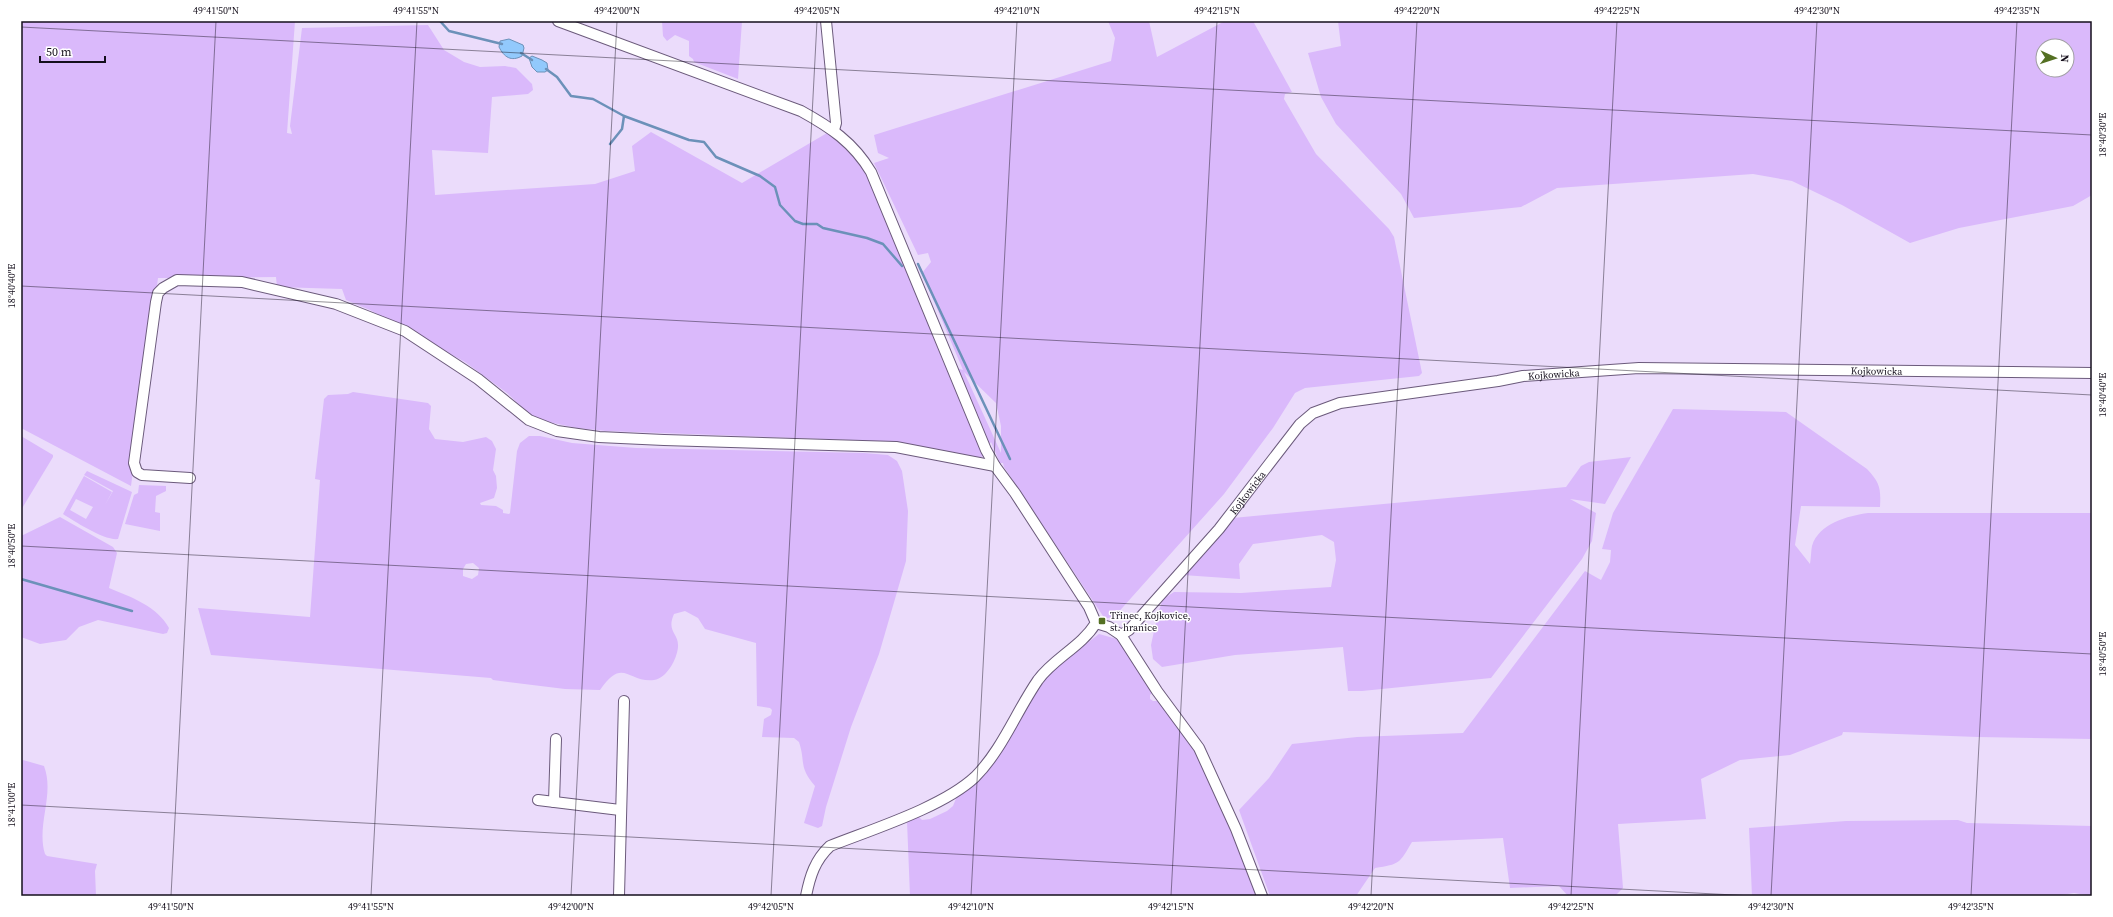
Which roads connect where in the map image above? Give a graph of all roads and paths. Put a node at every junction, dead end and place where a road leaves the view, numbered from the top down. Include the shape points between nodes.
1 (558, 21) edge
2 (826, 21) edge
3 (834, 130) junction
4 (2092, 374) edge
5 (995, 466) junction
6 (190, 478) dead end
7 (1096, 623) junction
8 (1121, 636) junction
9 (624, 701) dead end
10 (556, 739) dead end
11 (538, 800) dead end
12 (554, 802) junction
13 (620, 810) junction
14 (619, 896) edge
15 (806, 896) edge
16 (1262, 896) edge

1 - 3 street via 801,111
2 - 3 street via 836,123
3 - 5 street via 853,146 870,172 912,267 986,450
4 - 8 street, Kojkowicka via 1639,368 1523,376 1498,382 1340,403 1313,413 1300,424 1219,529
5 - 6 street via 896,447 657,440 598,437 557,431 529,420 478,379 405,331 336,304 264,286 242,282 177,280 163,288 156,302 134,463 137,472 142,475
5 - 7 street via 1085,600
7 - 8 street via 1109,627
7 - 15 street via 1090,633 1057,659 1039,680 1007,733 975,776 956,792 830,846 818,860 808,883
8 - 16 street via 1199,748 1236,829
9 - 13 street
10 - 12 street
11 - 12 street
12 - 13 street
13 - 14 street

